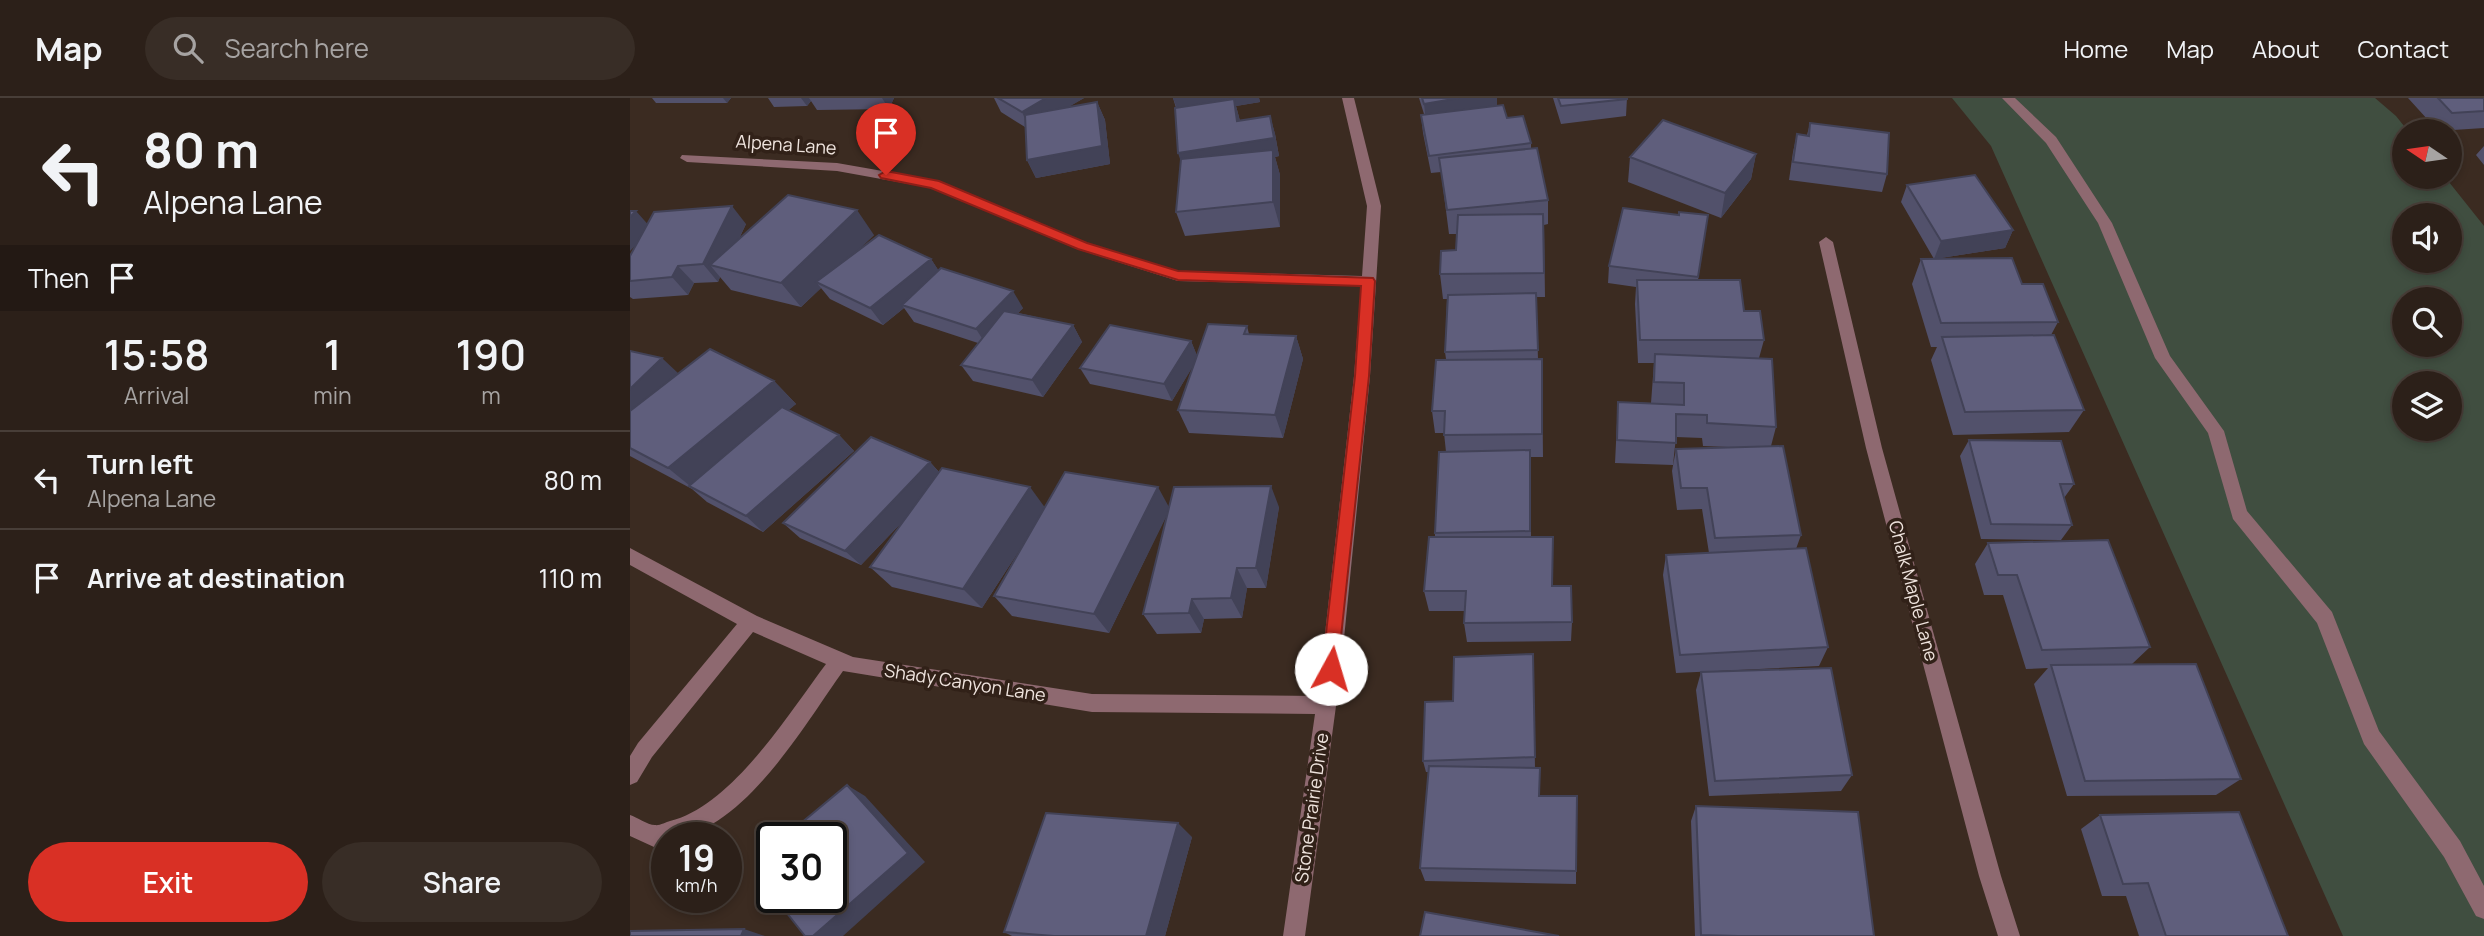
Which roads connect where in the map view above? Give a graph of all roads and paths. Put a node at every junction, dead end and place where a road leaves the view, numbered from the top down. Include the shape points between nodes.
1 (1348, 98) edge
2 (2008, 98) edge
3 (687, 158) dead end
4 (1826, 242) dead end
5 (1368, 281) junction
6 (630, 556) edge
7 (750, 622) junction
8 (840, 660) junction
9 (1326, 705) junction
10 (630, 775) edge
11 (630, 825) edge
12 (2484, 908) edge
13 (1294, 936) edge
14 (2009, 936) edge

1 - 5 street, Stone Prairie Drive via 1374,206
2 - 12 street via 2051,140 2105,223 2163,358 2216,430 2239,514 2325,618 2371,737 2452,849
3 - 5 street, Alpena Lane via 837,167 934,184 1082,246 1178,276
4 - 14 street, Chalk Maple Lane via 1878,462
5 - 9 street, Stone Prairie Drive
6 - 7 street, Shady Canyon Lane
7 - 8 street, Shady Canyon Lane
7 - 10 street via 645,750
8 - 9 street, Shady Canyon Lane via 852,666 1092,703
8 - 11 street via 758,768 720,807 691,825 653,836
9 - 13 street, Stone Prairie Drive

